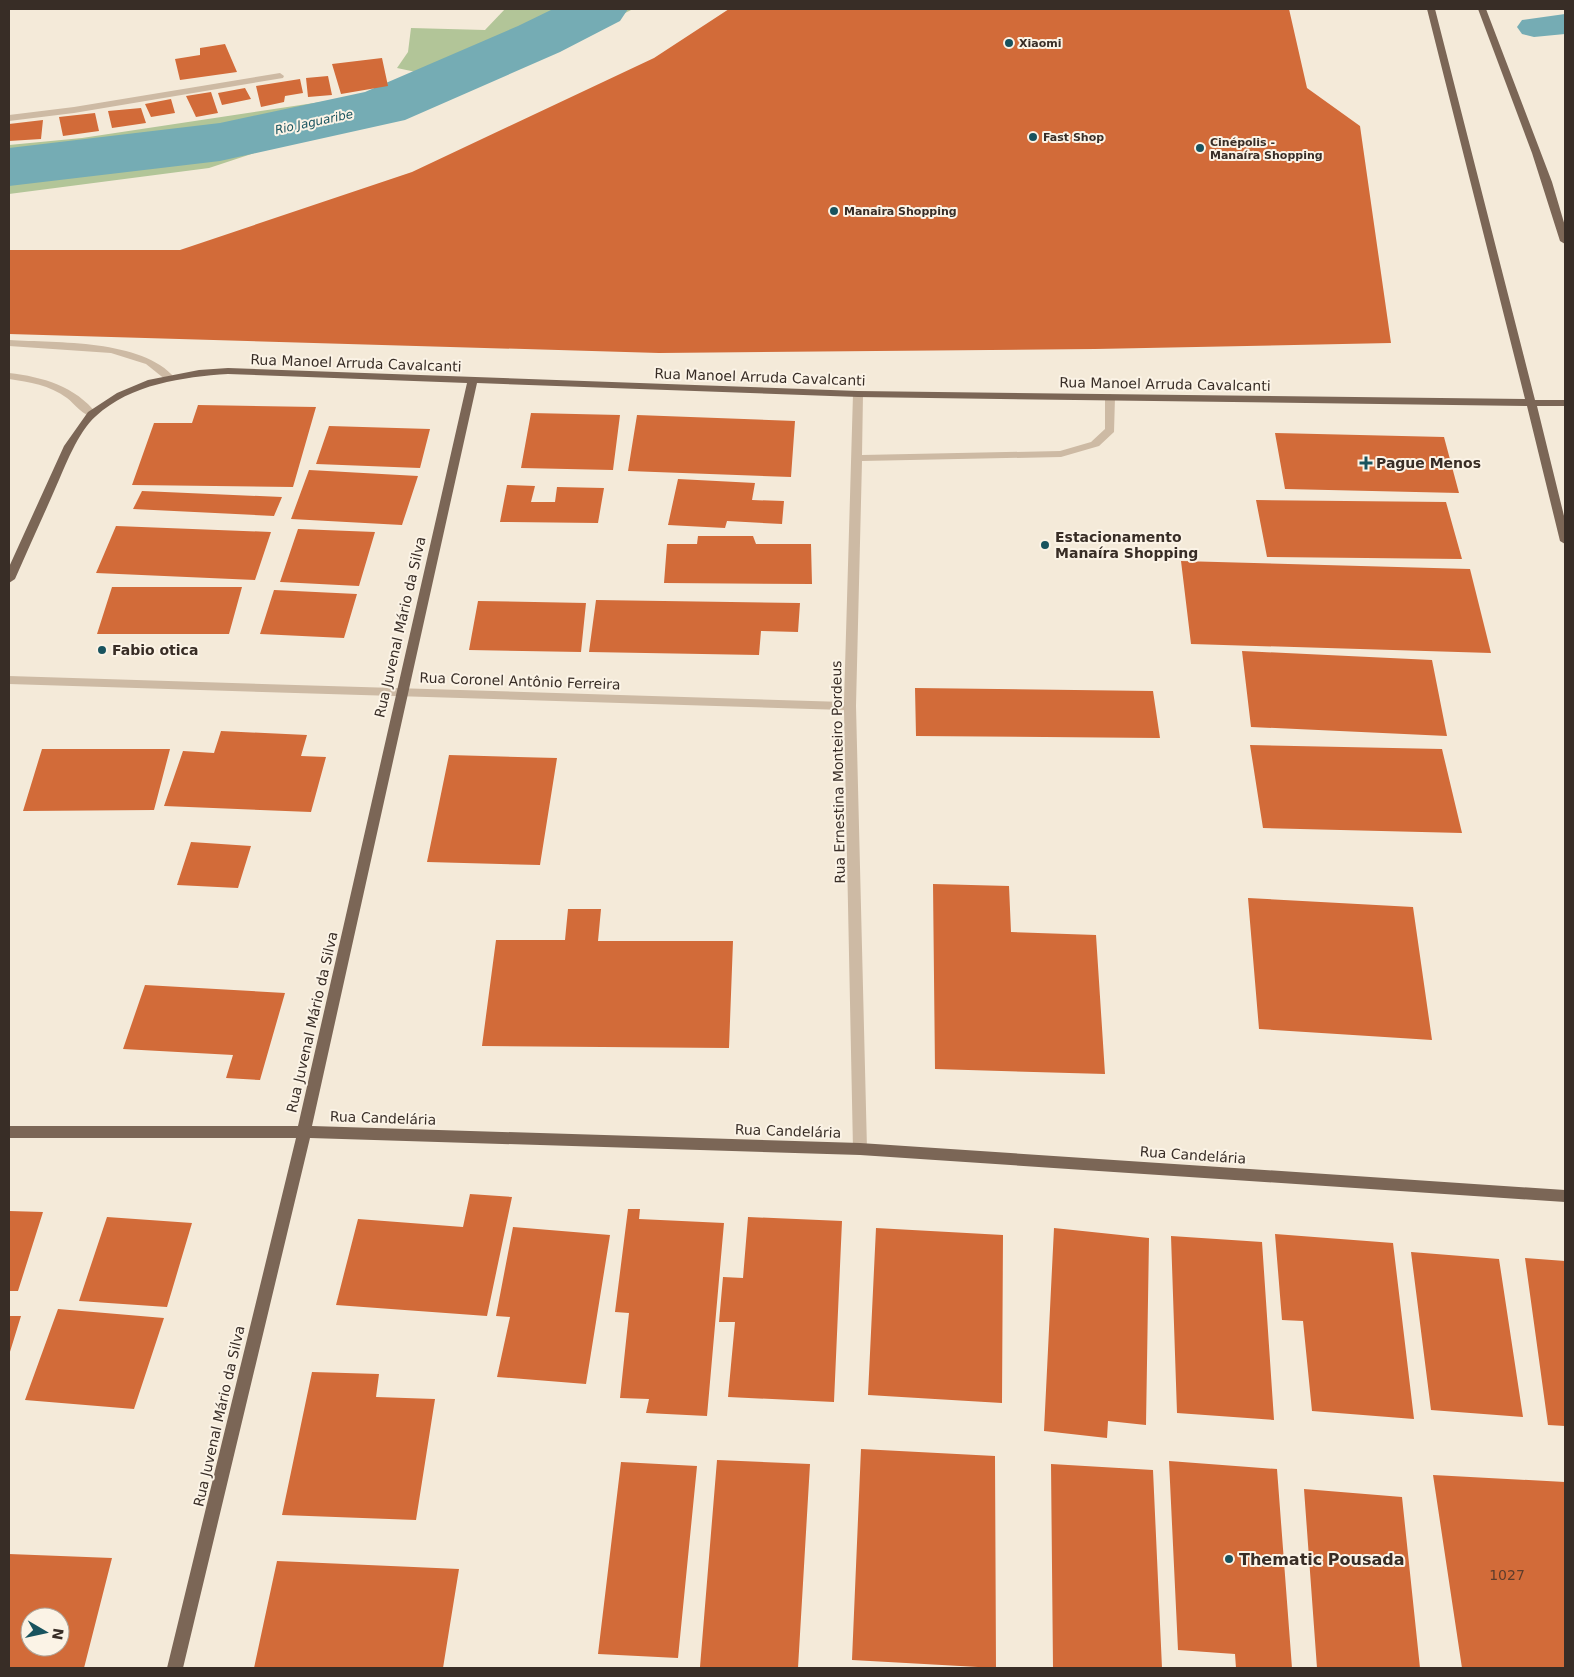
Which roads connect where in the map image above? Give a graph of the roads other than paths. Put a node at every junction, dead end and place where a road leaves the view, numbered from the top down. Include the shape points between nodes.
1 (1431, 9) edge
2 (1482, 9) edge
3 (280, 76) dead end
4 (9, 118) edge
5 (1565, 241) edge
6 (9, 343) edge
7 (9, 376) edge
8 (170, 378) junction
9 (472, 382) junction
10 (858, 394) junction
11 (1110, 397) junction
12 (1533, 402) junction
13 (1565, 403) edge
14 (92, 414) junction
15 (856, 458) junction
16 (1565, 541) edge
17 (9, 579) edge
18 (9, 680) edge
19 (403, 692) junction
20 (850, 706) junction
21 (9, 1132) edge
22 (304, 1132) junction
23 (860, 1149) junction
24 (1565, 1196) edge
25 (175, 1668) edge

1 - 12 main road
2 - 5 main road via 1558,214
3 - 4 street
6 - 8 street via 112,350 150,362
7 - 14 street via 26,377 60,387
8 - 9 main road, Rua Manoel Arruda Cavalcanti via 228,371
8 - 14 main road, Rua Manoel Arruda Cavalcanti via 121,395
9 - 10 main road, Rua Manoel Arruda Cavalcanti
9 - 19 main road, Rua Juvenal Mário da Silva
10 - 11 main road, Rua Manoel Arruda Cavalcanti
10 - 15 street, Rua Ernestina Monteiro Pordeus
11 - 12 main road, Rua Manoel Arruda Cavalcanti
11 - 15 street via 1110,430 1095,444 1061,454
12 - 13 main road, Rua Manoel Arruda Cavalcanti
12 - 16 main road
14 - 17 main road via 69,446
15 - 20 street, Rua Ernestina Monteiro Pordeus
18 - 19 street, Rua Coronel Antônio Ferreira
19 - 20 street, Rua Coronel Antônio Ferreira
19 - 22 main road, Rua Juvenal Mário da Silva
20 - 23 street, Rua Ernestina Monteiro Pordeus
21 - 22 main road, Rua Candelária
22 - 23 main road, Rua Candelária
22 - 25 main road, Rua Juvenal Mário da Silva
23 - 24 main road, Rua Candelária

